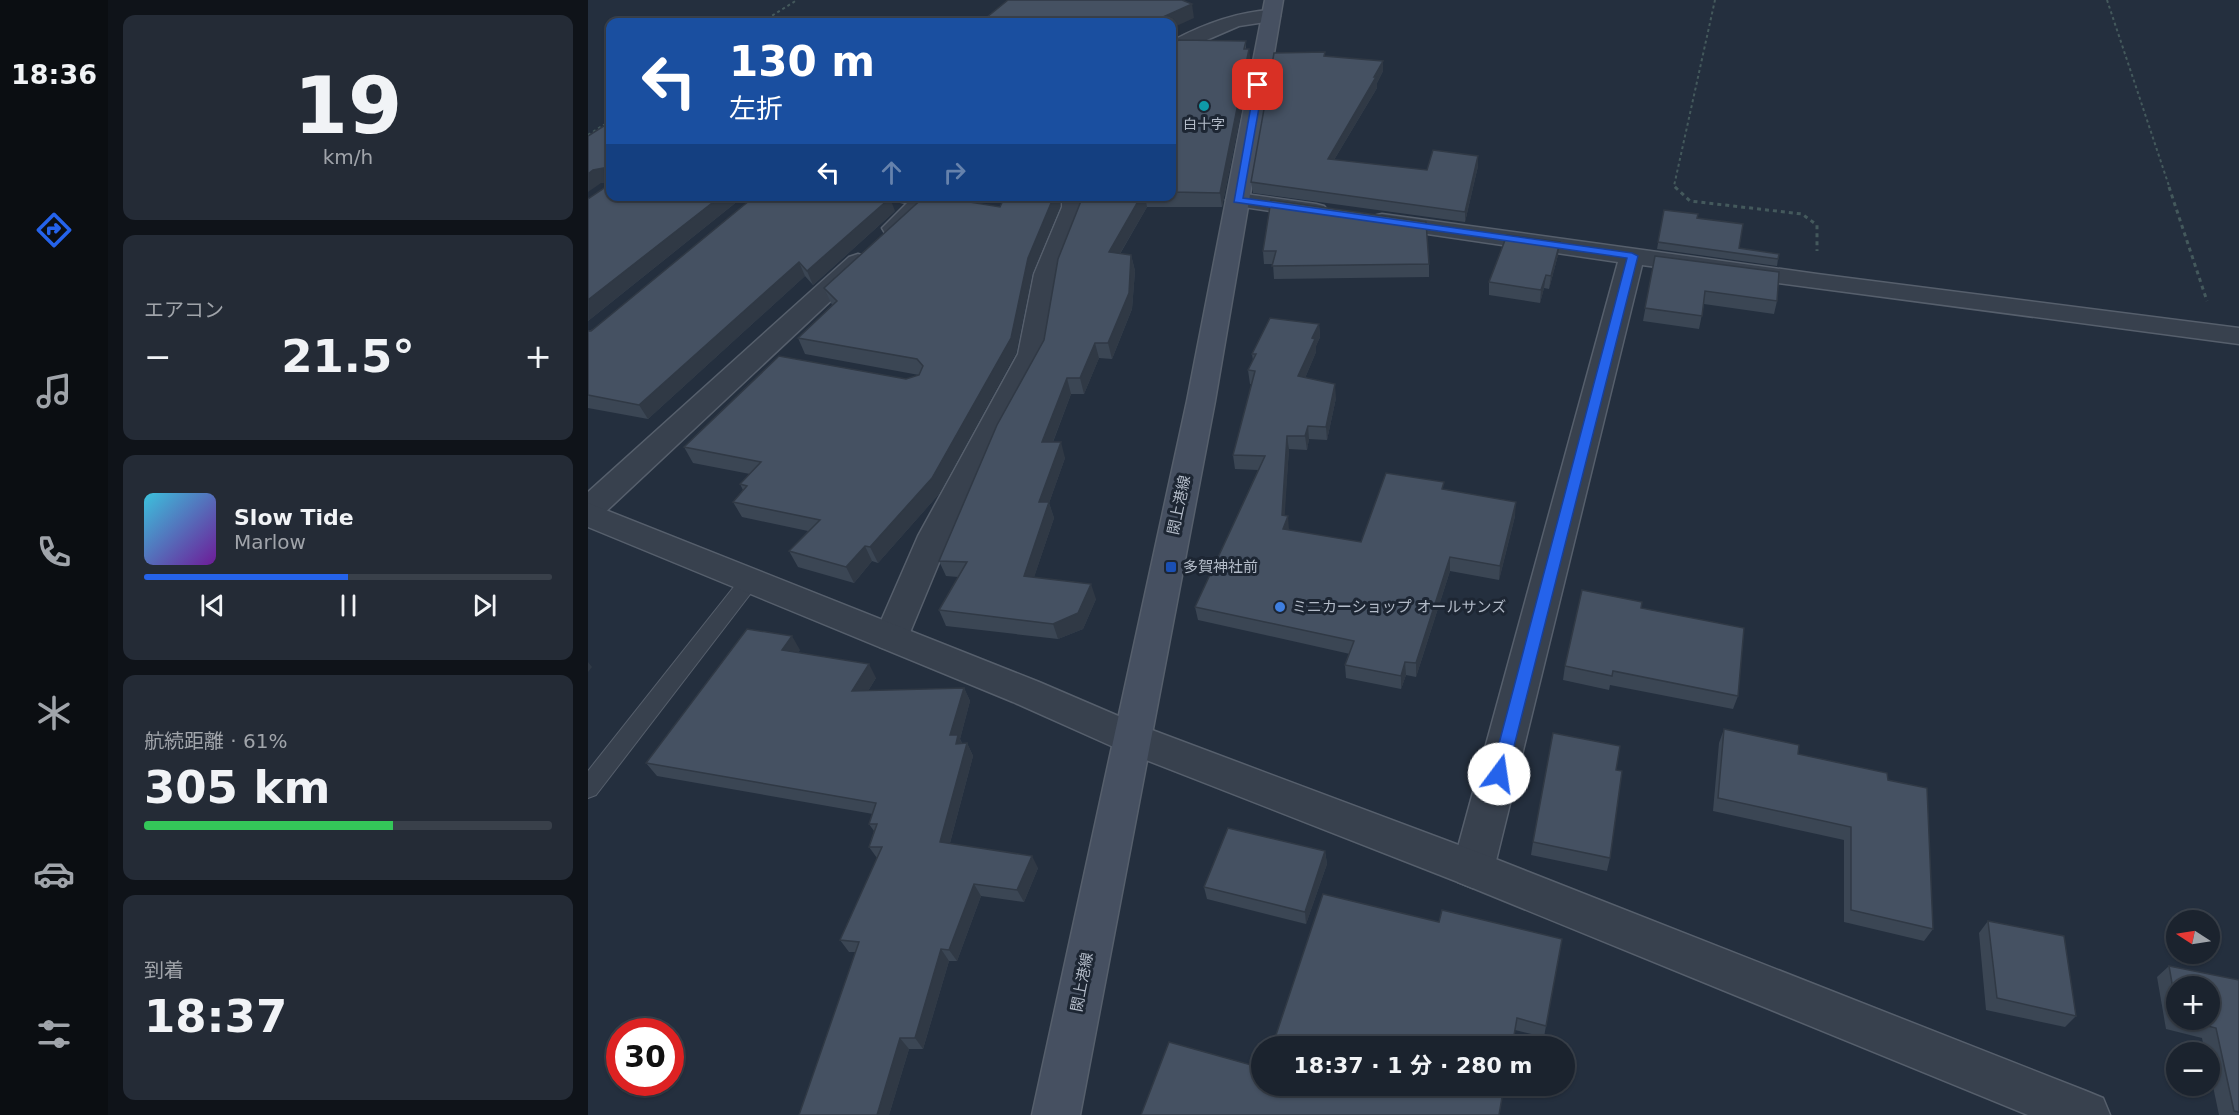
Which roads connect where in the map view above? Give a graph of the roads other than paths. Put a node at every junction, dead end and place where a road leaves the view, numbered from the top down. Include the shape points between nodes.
1 (1272, 8) edge
2 (1176, 46) edge
3 (1238, 200) junction
4 (923, 201) edge
5 (1074, 201) edge
6 (1632, 256) junction
7 (2229, 335) edge
8 (756, 356) junction
9 (790, 362) edge
10 (588, 512) edge
11 (751, 579) junction
12 (892, 637) junction
13 (1131, 738) junction
14 (588, 788) edge
15 (1473, 869) junction
16 (1056, 1115) edge
17 (2086, 1115) edge

1 - 2 street
1 - 3 main road, 閖上港線
3 - 6 street
3 - 13 main road, 閖上港線
4 - 8 street
5 - 12 street via 1047,274 1032,354 934,536
6 - 7 street
6 - 15 street
8 - 9 street
8 - 10 street
10 - 11 street
11 - 12 street
11 - 14 lane
12 - 13 street
13 - 15 street
13 - 16 main road, 閖上港線
15 - 17 street

